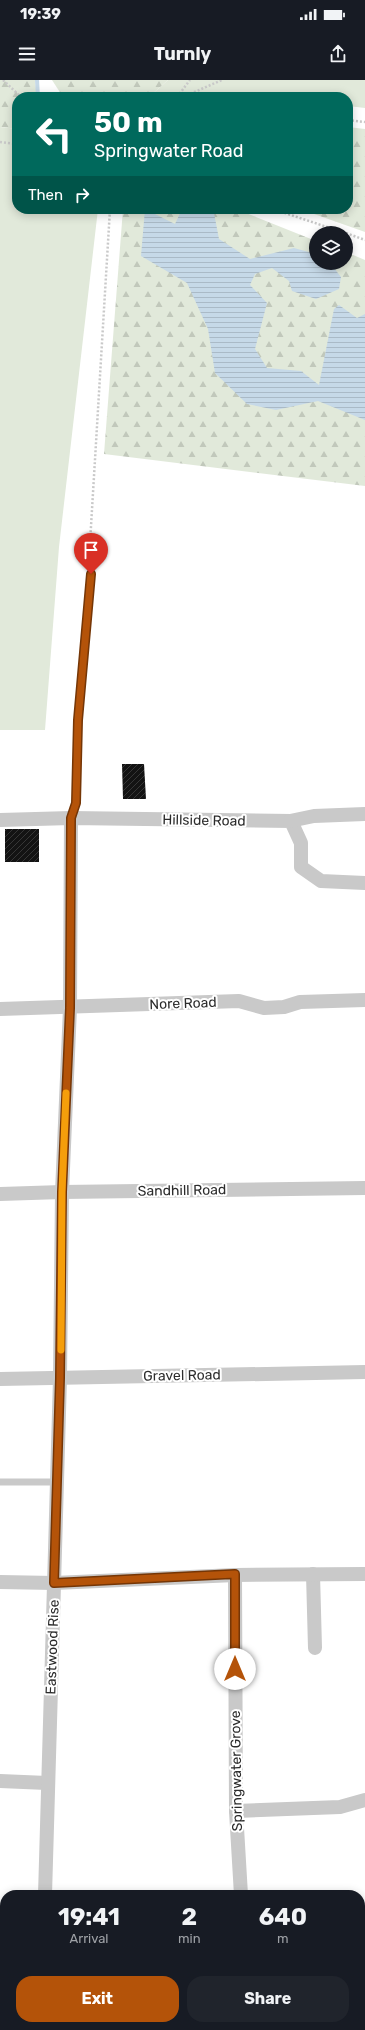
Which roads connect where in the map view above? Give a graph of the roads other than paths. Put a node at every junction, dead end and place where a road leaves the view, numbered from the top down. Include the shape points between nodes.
1 (92, 560) road end
2 (365, 814) edge
3 (71, 818) junction
4 (0, 820) edge
5 (290, 821) junction
6 (365, 883) edge
7 (365, 1000) edge
8 (70, 1008) junction
9 (0, 1009) edge
10 (365, 1188) edge
11 (62, 1192) junction
12 (0, 1194) edge
13 (365, 1372) edge
14 (60, 1378) junction
15 (0, 1379) edge
16 (0, 1482) edge
17 (57, 1482) junction
18 (235, 1574) junction
19 (312, 1574) junction
20 (365, 1574) edge
21 (0, 1582) edge
22 (54, 1583) junction
23 (315, 1648) dead end
24 (0, 1781) edge
25 (47, 1783) junction
26 (365, 1800) edge
27 (236, 1811) junction
28 (45, 1890) edge
29 (241, 1890) edge
30 (0, 2030) edge
31 (4, 2030) edge

1 - 3 lane, Eastwood Rise via 78,720 76,803
2 - 5 street, Hillside Road via 314,816
3 - 4 street, Hillside Road
3 - 5 street, Hillside Road
3 - 8 street, Eastwood Rise
5 - 6 street via 301,843 301,867 321,881
7 - 8 street, Nore Road via 300,1002 284,1007 264,1008 239,1001
8 - 9 street, Nore Road
8 - 11 street, Eastwood Rise
10 - 11 street, Sandhill Road
11 - 12 street, Sandhill Road
11 - 14 street, Eastwood Rise
13 - 14 street, Gravel Road
14 - 15 street, Gravel Road
14 - 17 street, Eastwood Rise
16 - 17 lane
17 - 22 street, Eastwood Rise
18 - 19 street
18 - 22 street
18 - 27 street, Springwater Grove
19 - 20 street
19 - 23 street
21 - 22 street
22 - 25 street, Eastwood Rise
24 - 25 street
25 - 28 street, Eastwood Rise
26 - 27 street via 340,1807
27 - 29 street, Springwater Grove
30 - 31 main road

